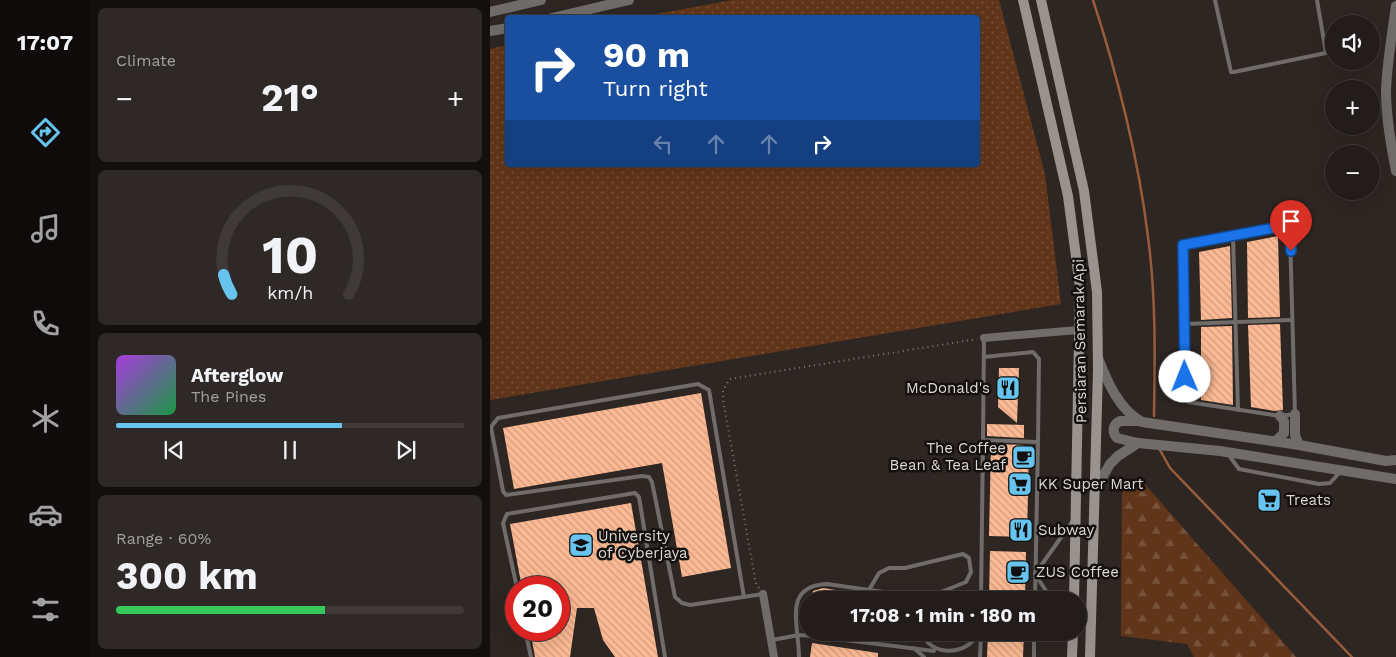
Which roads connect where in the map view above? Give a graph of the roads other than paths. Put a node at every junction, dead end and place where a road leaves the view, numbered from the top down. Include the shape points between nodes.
1 (541, 0) edge
2 (629, 0) edge
3 (1023, 0) edge
4 (1041, 0) edge
5 (1215, 0) edge
6 (1317, 0) edge
7 (1396, 6) edge
8 (490, 12) edge
9 (565, 15) edge
10 (505, 29) edge
11 (490, 32) edge
12 (1394, 32) edge
13 (1396, 172) edge
14 (1233, 236) junction
15 (1292, 320) junction
16 (1236, 322) junction
17 (1184, 324) junction
18 (1078, 330) junction
19 (984, 338) joint
20 (984, 357) junction
21 (1098, 358) junction
22 (1238, 410) junction
23 (1295, 414) junction
24 (1280, 416) junction
25 (1140, 421) junction
26 (983, 440) junction
27 (1276, 441) junction
28 (1038, 442) junction
29 (1138, 443) junction
30 (1299, 445) junction
31 (1228, 452) junction
32 (1396, 460) edge
33 (1340, 471) junction
34 (1396, 479) edge
35 (1095, 491) junction
36 (1077, 516) junction
37 (1035, 574) junction
38 (514, 576) edge
39 (869, 590) junction
40 (802, 591) edge
41 (981, 591) edge
42 (1035, 591) edge
43 (1046, 591) edge
44 (1074, 591) edge
45 (763, 594) joint
46 (799, 595) edge
47 (744, 596) junction
48 (799, 635) joint
49 (772, 640) junction
50 (527, 641) edge
51 (799, 641) edge
52 (861, 641) edge
53 (926, 641) edge
54 (974, 641) edge
55 (979, 641) edge
56 (1034, 641) edge
57 (1073, 641) edge
58 (912, 646) junction
59 (934, 651) junction
60 (531, 657) edge
61 (665, 657) edge
62 (774, 657) edge
63 (799, 657) edge
64 (924, 657) edge
65 (980, 657) edge
66 (1034, 657) edge
67 (1072, 657) edge
68 (1090, 657) edge

1 - 8 street
2 - 9 street
3 - 18 main road, Persiaran Semarak Api via 1075,242 1080,287
4 - 21 main road, Persiaran Semarak Api via 1088,216 1097,292
5 - 6 lane via 1231,72 1234,72 1326,53
7 - 12 street
10 - 11 street
12 - 13 street via 1386,93
14 - 15 lane via 1284,226 1288,228
14 - 16 lane
14 - 17 lane via 1183,245
15 - 16 lane
15 - 23 lane
16 - 17 lane
16 - 22 lane
17 - 22 lane via 1186,399 1192,403
18 - 19 street
18 - 36 main road, Persiaran Semarak Api
19 - 20 lane
20 - 26 lane
20 - 28 lane via 1034,352 1039,358
21 - 25 street via 1123,406
21 - 35 main road, Persiaran Semarak Api
22 - 24 lane
23 - 24 lane
23 - 30 street via 1295,435
24 - 27 street via 1284,421 1284,433
25 - 27 street
25 - 29 street via 1120,421 1113,431 1117,438
26 - 28 lane
26 - 41 lane
27 - 30 street
28 - 37 lane
29 - 31 street
29 - 35 street via 1110,464
30 - 32 street via 1386,461
31 - 33 street
31 - 33 lane via 1239,469 1264,475 1319,484 1330,483
33 - 34 street
35 - 68 main road, Persiaran Semarak Api
36 - 37 lane
36 - 44 main road, Persiaran Semarak Api
37 - 42 lane
37 - 43 lane
38 - 61 lane via 504,516 635,493 639,497
39 - 39 lane via 880,573 889,568 905,568 963,554 969,558 971,572 966,582 926,598
39 - 40 lane via 812,584
45 - 47 lane
45 - 49 street
46 - 48 lane via 796,617
47 - 47 lane via 709,390 705,386 698,384 494,421 491,427 506,495 649,477 675,597 690,605
48 - 49 lane
49 - 62 street
50 - 60 lane
51 - 63 lane
52 - 58 lane
53 - 59 lane
54 - 59 lane via 960,654 942,655
55 - 65 lane
56 - 66 lane
57 - 67 main road
58 - 59 lane
58 - 64 lane

